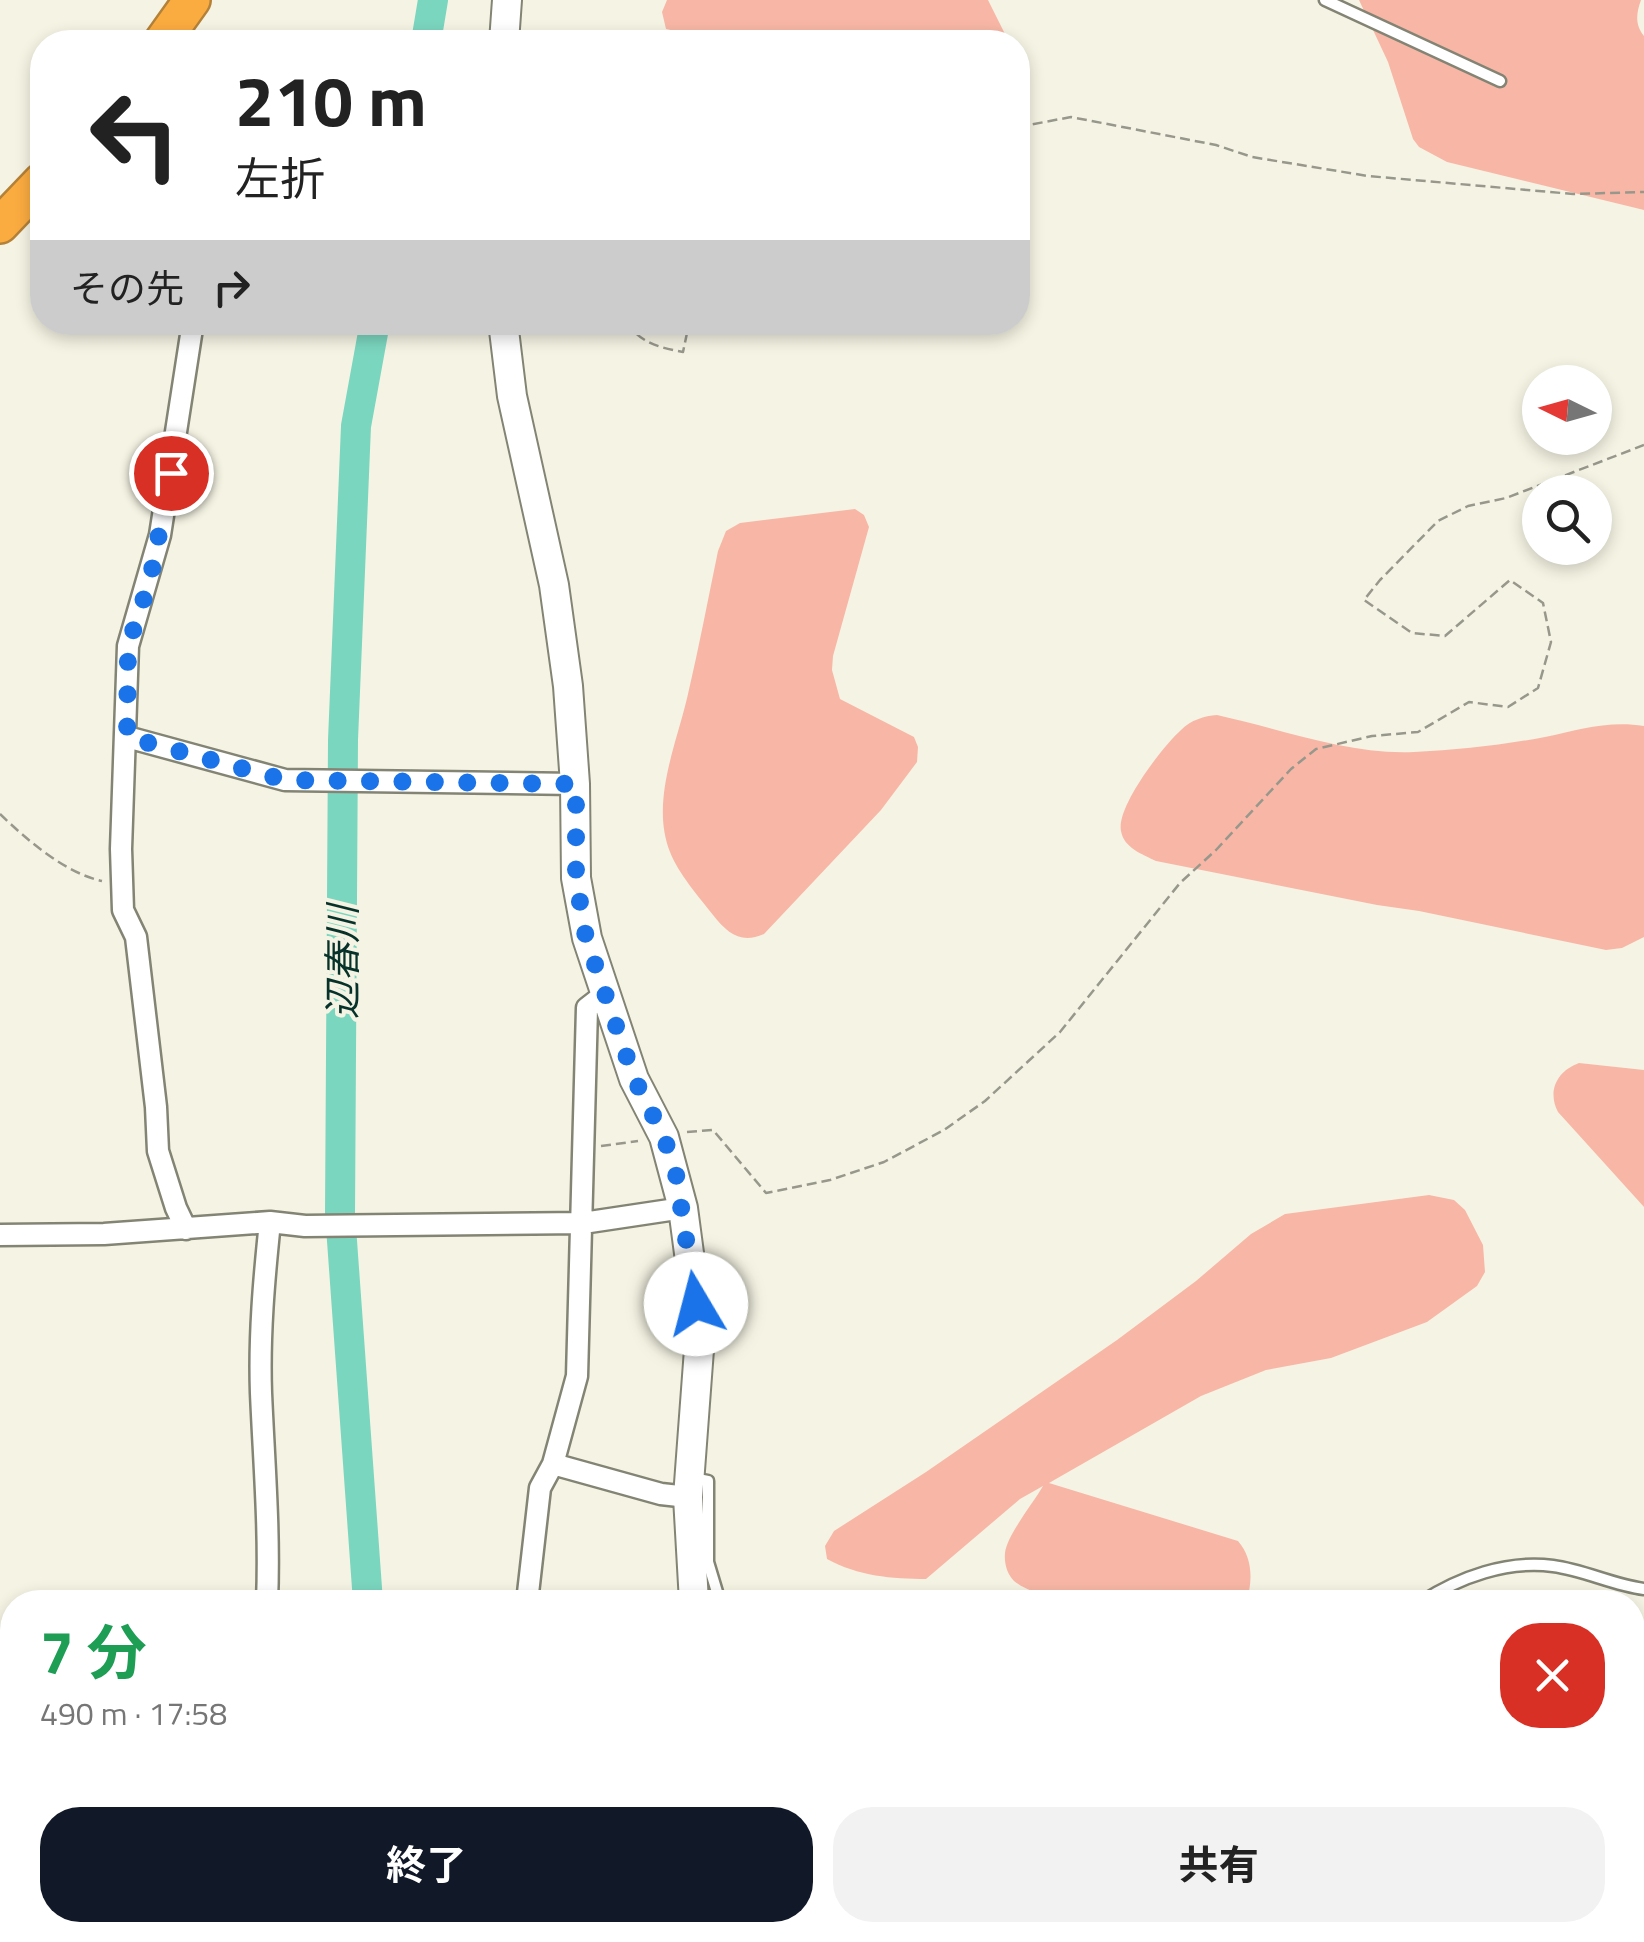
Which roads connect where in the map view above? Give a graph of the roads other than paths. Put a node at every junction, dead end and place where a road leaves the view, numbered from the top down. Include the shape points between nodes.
1 (192, 0) edge
2 (508, 0) edge
3 (1325, 0) edge
4 (171, 30) edge
5 (505, 30) edge
6 (1500, 80) dead end
7 (30, 194) edge
8 (0, 225) edge
9 (191, 335) edge
10 (505, 335) edge
11 (127, 737) junction
12 (576, 784) junction
13 (605, 994) junction
14 (682, 1208) junction
15 (270, 1222) junction
16 (583, 1222) junction
17 (186, 1230) junction
18 (0, 1235) edge
19 (553, 1464) junction
20 (688, 1487) junction
21 (1644, 1589) edge
22 (267, 1590) edge
23 (528, 1590) edge
24 (693, 1590) edge
25 (716, 1590) edge
26 (1444, 1590) edge

1 - 4 highway
2 - 5 street
3 - 6 lane
7 - 8 highway
9 - 11 street via 160,534 128,646
10 - 12 street via 554,585
11 - 12 street via 285,780
11 - 17 street via 123,910 136,936 158,1150
12 - 13 street via 576,878
13 - 14 street via 634,1078 674,1135
13 - 16 street via 587,1008
14 - 16 street
14 - 20 street via 700,1336
15 - 16 street
15 - 17 street
15 - 22 street via 261,1325
16 - 19 street via 578,1376
17 - 18 street
19 - 20 street via 661,1494
19 - 23 street via 540,1488
20 - 24 street
20 - 25 lane via 708,1481 708,1562
21 - 26 lane via 1556,1566 1515,1564

